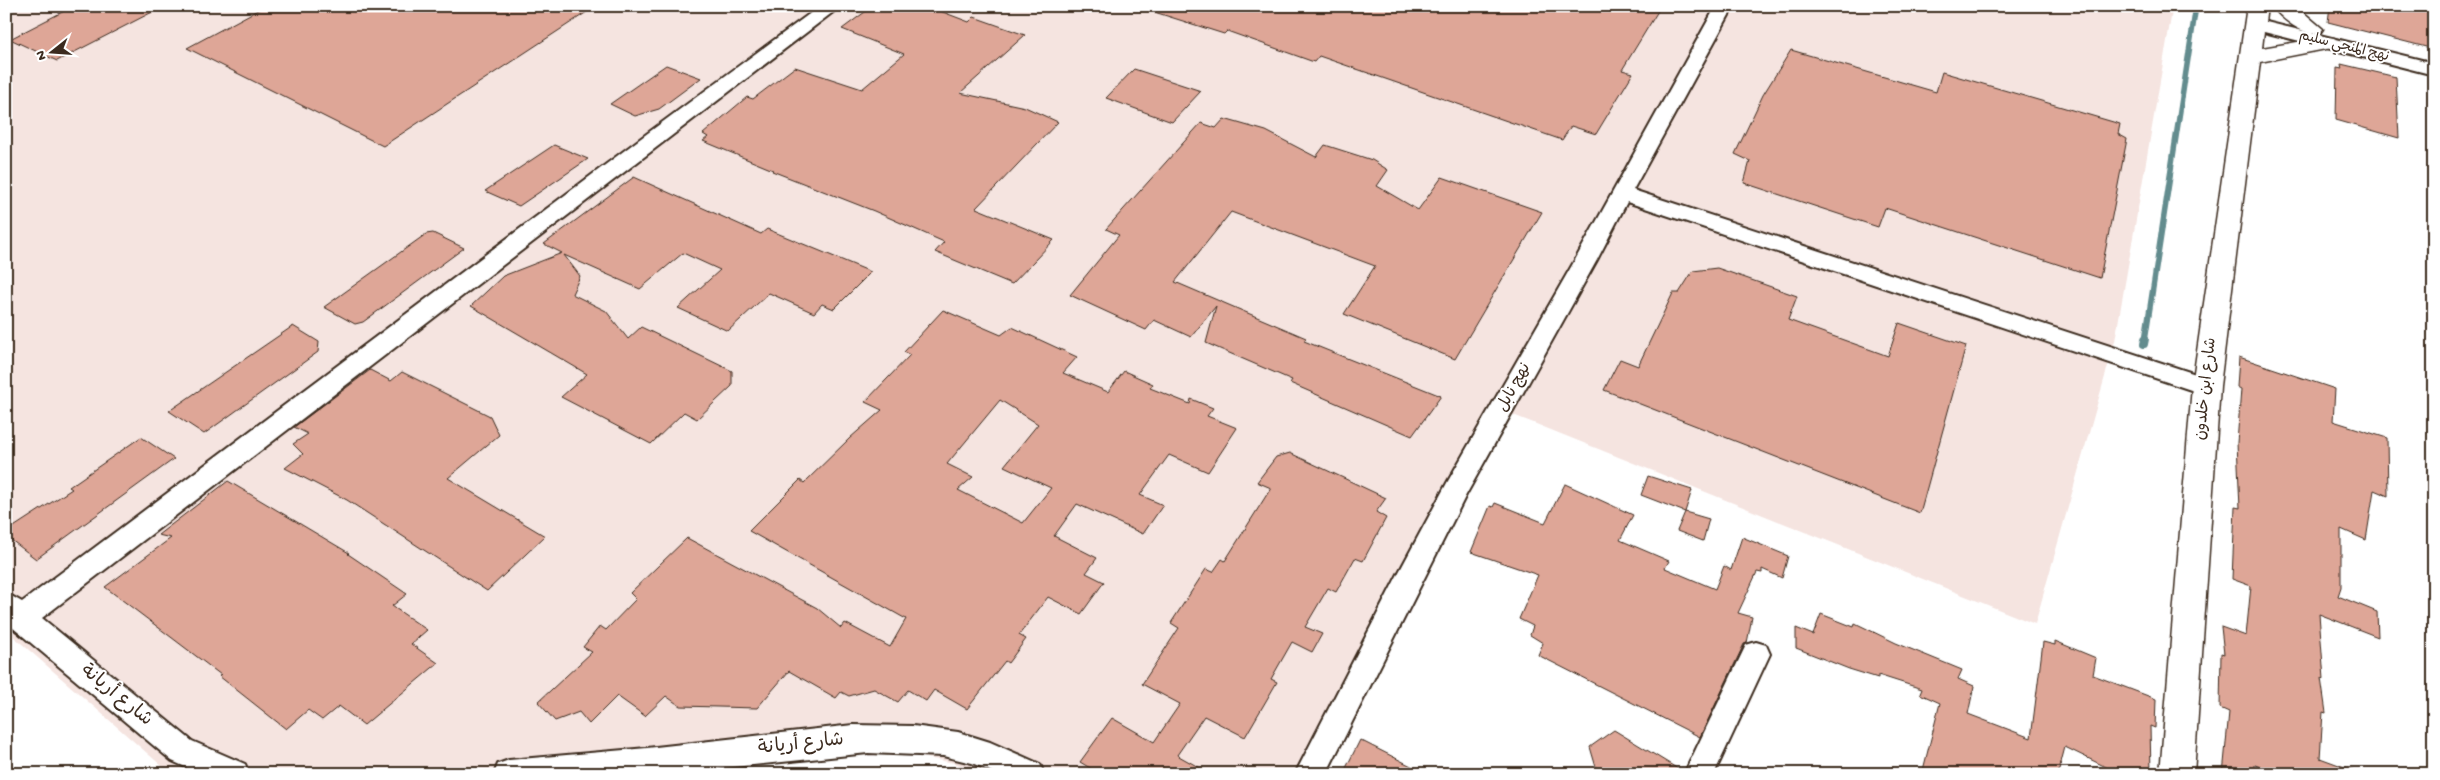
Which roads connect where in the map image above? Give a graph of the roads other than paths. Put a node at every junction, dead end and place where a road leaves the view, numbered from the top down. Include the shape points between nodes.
1 (832, 6) edge
2 (1725, 6) edge
3 (2262, 12) edge
4 (2319, 36) junction
5 (2250, 57) junction
6 (2434, 61) edge
7 (2434, 69) edge
8 (1621, 193) junction
9 (2206, 386) junction
10 (14, 612) edge
11 (1756, 654) dead end
12 (234, 774) edge
13 (509, 774) edge
14 (1029, 774) edge
15 (1310, 774) edge
16 (1699, 774) edge
17 (2176, 774) edge

1 - 10 street
2 - 8 street, نهج نابل
3 - 4 street
3 - 4 street, نهج المنجي سليم
3 - 5 street, شارع ابن خلدون
4 - 5 street
4 - 6 street, نهج المنجي سليم
4 - 7 street, نهج المنجي سليم
5 - 9 street, شارع ابن خلدون
8 - 9 street
8 - 15 street, نهج نابل via 1457,488
9 - 17 street, شارع ابن خلدون
10 - 12 street, شارع أريانة via 182,751
11 - 16 street
13 - 14 street, شارع أريانة via 853,739 926,740 972,749

